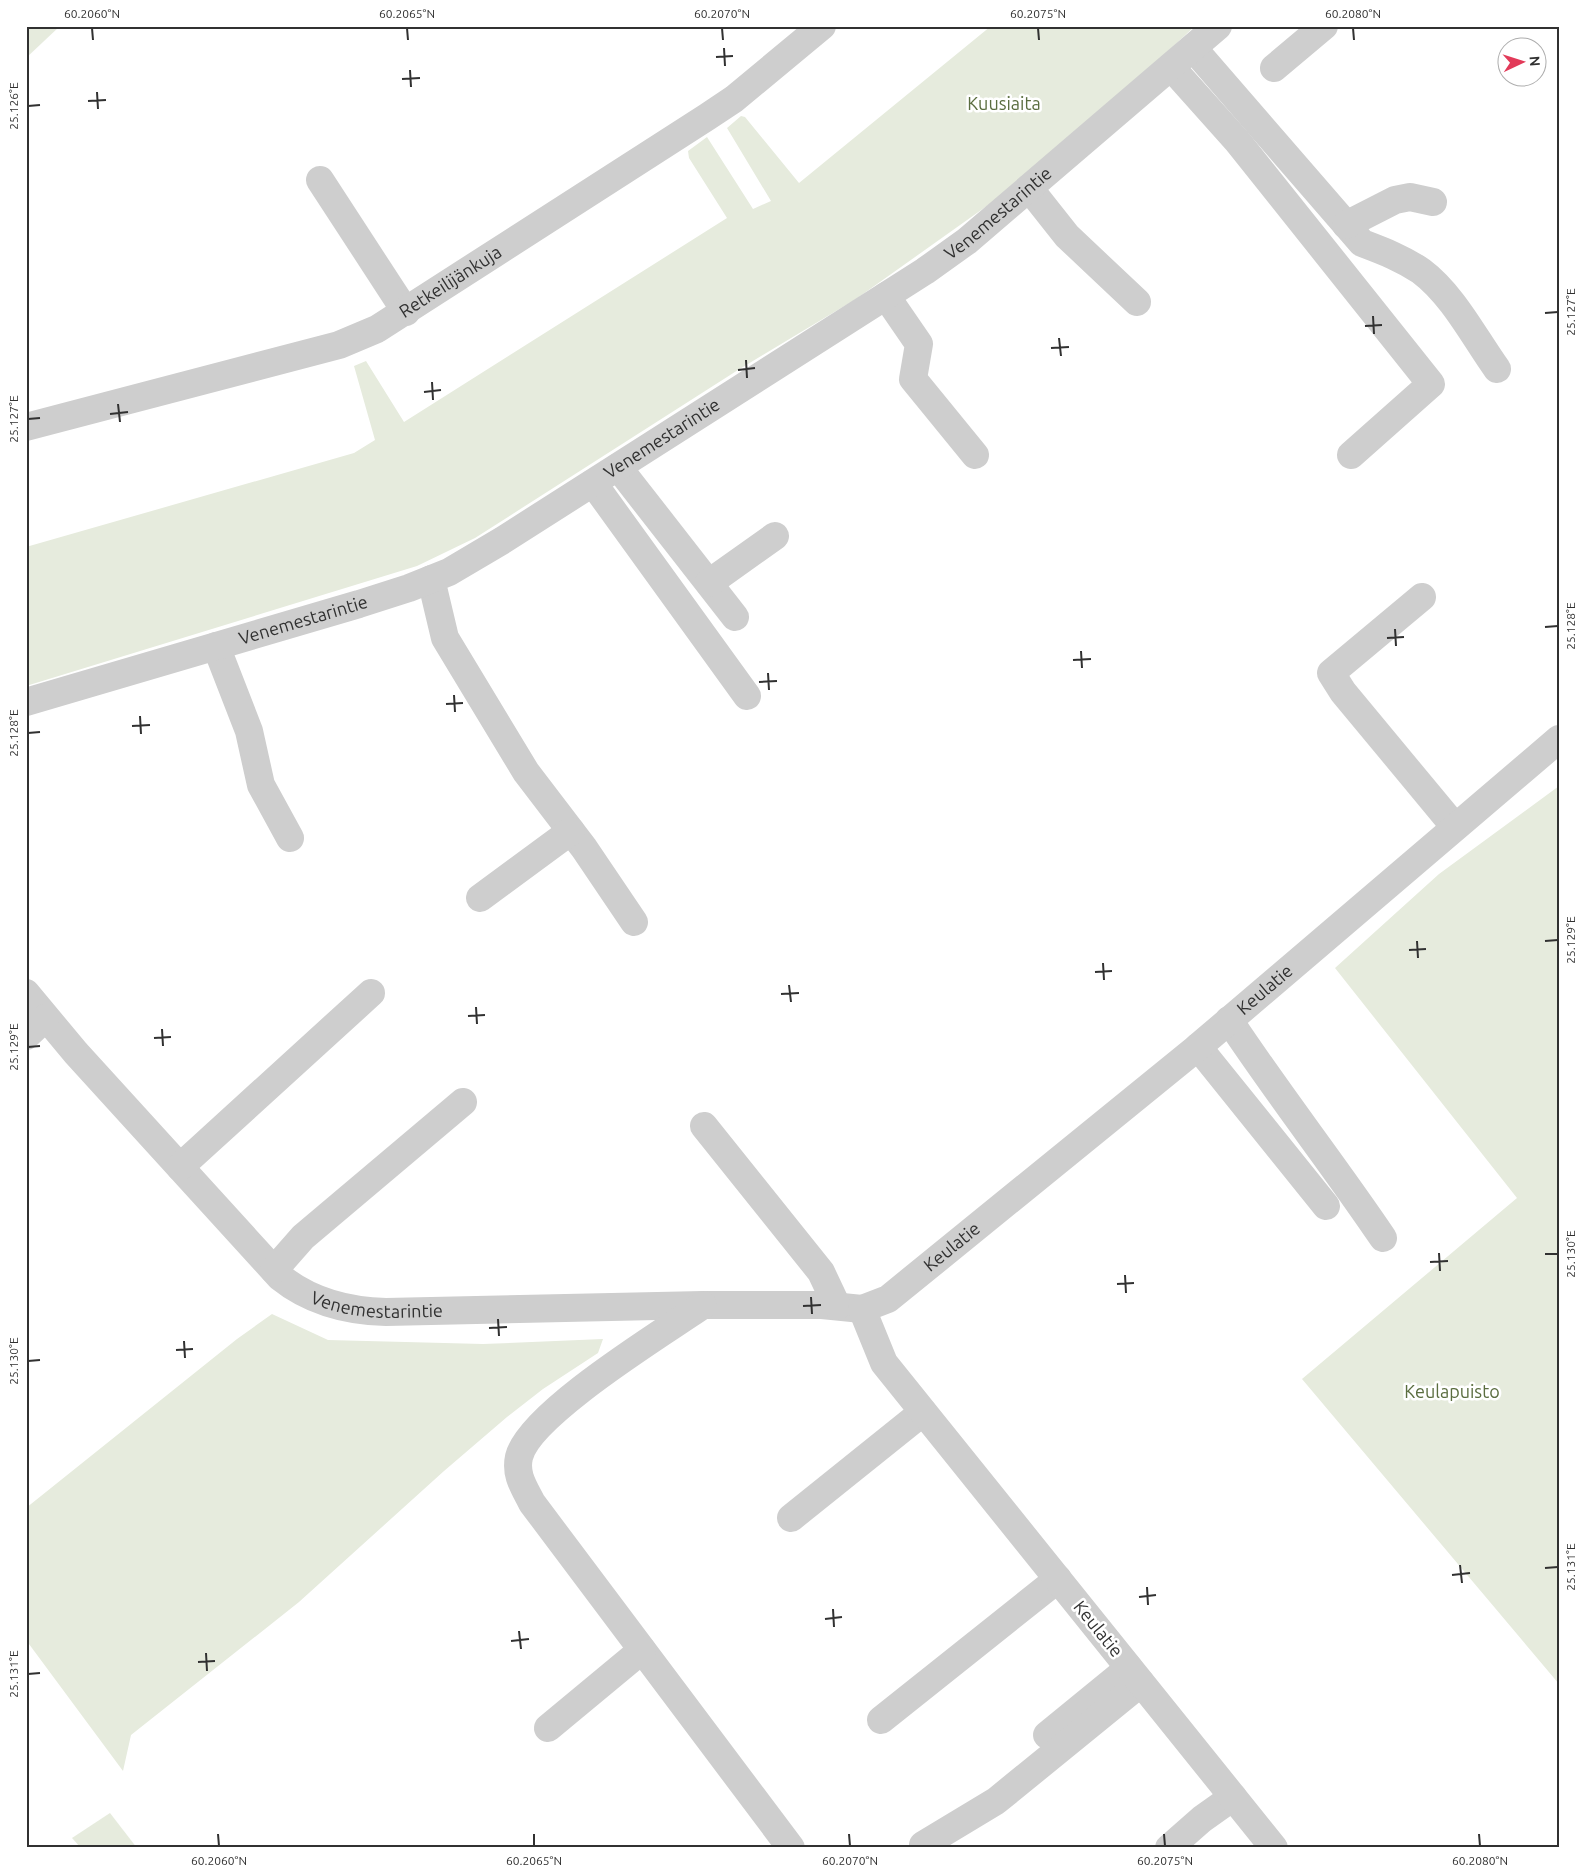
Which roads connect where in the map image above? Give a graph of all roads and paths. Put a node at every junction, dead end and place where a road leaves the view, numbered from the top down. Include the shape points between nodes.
1 (822, 26) edge
2 (1218, 26) edge
3 (1315, 29) edge
4 (1193, 48) junction
5 (1171, 67) junction
6 (1274, 68) dead end
7 (320, 180) dead end
8 (1029, 188) junction
9 (1433, 202) dead end
10 (1346, 226) junction
11 (886, 296) junction
12 (1137, 302) dead end
13 (406, 312) junction
14 (1497, 369) dead end
15 (26, 427) edge
16 (975, 455) dead end
17 (1351, 455) dead end
18 (618, 467) junction
19 (593, 483) junction
20 (775, 536) dead end
21 (431, 579) junction
22 (709, 583) junction
23 (1422, 597) dead end
24 (735, 617) dead end
25 (216, 646) junction
26 (746, 696) dead end
27 (26, 702) edge
28 (1559, 738) edge
29 (1455, 827) junction
30 (571, 831) junction
31 (290, 838) dead end
32 (480, 898) dead end
33 (634, 922) dead end
34 (26, 993) edge
35 (371, 993) dead end
36 (1229, 1020) junction
37 (36, 1027) edge
38 (1198, 1047) junction
39 (464, 1102) dead end
40 (704, 1126) dead end
41 (180, 1167) junction
42 (1326, 1206) dead end
43 (1383, 1238) dead end
44 (274, 1270) junction
45 (703, 1305) junction
46 (850, 1308) junction
47 (923, 1412) junction
48 (791, 1518) dead end
49 (1058, 1579) junction
50 (642, 1650) junction
51 (1135, 1675) junction
52 (881, 1720) dead end
53 (548, 1728) dead end
54 (1021, 1756) dead end
55 (1233, 1797) junction
56 (923, 1844) dead end
57 (791, 1848) edge
58 (1169, 1848) edge
59 (1274, 1848) edge

1 - 13 street, Retkeilijänkuja via 707,117
2 - 4 street, Venemestarintie
3 - 6 street
4 - 5 street, Venemestarintie
4 - 10 street
5 - 8 street, Venemestarintie
5 - 17 street via 1238,142 1431,384
7 - 13 street
8 - 11 street, Venemestarintie via 967,241
8 - 12 street via 1067,236
9 - 10 street via 1410,197 1395,200
10 - 14 street via 1362,243 1395,255 1422,272 1447,297
11 - 16 street via 919,344 914,379
11 - 18 street, Venemestarintie
13 - 15 street, Retkeilijänkuja via 339,345
18 - 19 street, Venemestarintie
18 - 22 street
19 - 21 street, Venemestarintie via 449,572
19 - 26 street
20 - 22 street
21 - 25 street, Venemestarintie
21 - 30 street via 445,638 526,772
22 - 24 street
23 - 29 street via 1331,673 1343,692
25 - 27 street, Venemestarintie
25 - 31 street via 249,731 261,784
28 - 29 street, Keulatie
29 - 36 street, Keulatie
30 - 32 street
30 - 33 street
34 - 37 street, Venemestarintie
35 - 41 street
36 - 38 street, Keulatie
36 - 43 street
37 - 41 street, Venemestarintie
38 - 42 street
38 - 46 street, Keulatie via 888,1299
39 - 44 street via 303,1236
40 - 46 street
41 - 44 street, Venemestarintie
44 - 45 street, Venemestarintie via 295,1289 315,1299 365,1311
45 - 46 street, Venemestarintie
45 - 50 street via 552,1414 527,1440 520,1455 517,1474 532,1503
46 - 47 street, Keulatie via 884,1363
47 - 48 street
47 - 49 street, Keulatie
49 - 51 street, Keulatie
49 - 52 street
50 - 53 street
50 - 57 street
51 - 54 street
51 - 55 street, Keulatie
51 - 56 street via 996,1801
55 - 58 street
55 - 59 street, Keulatie

